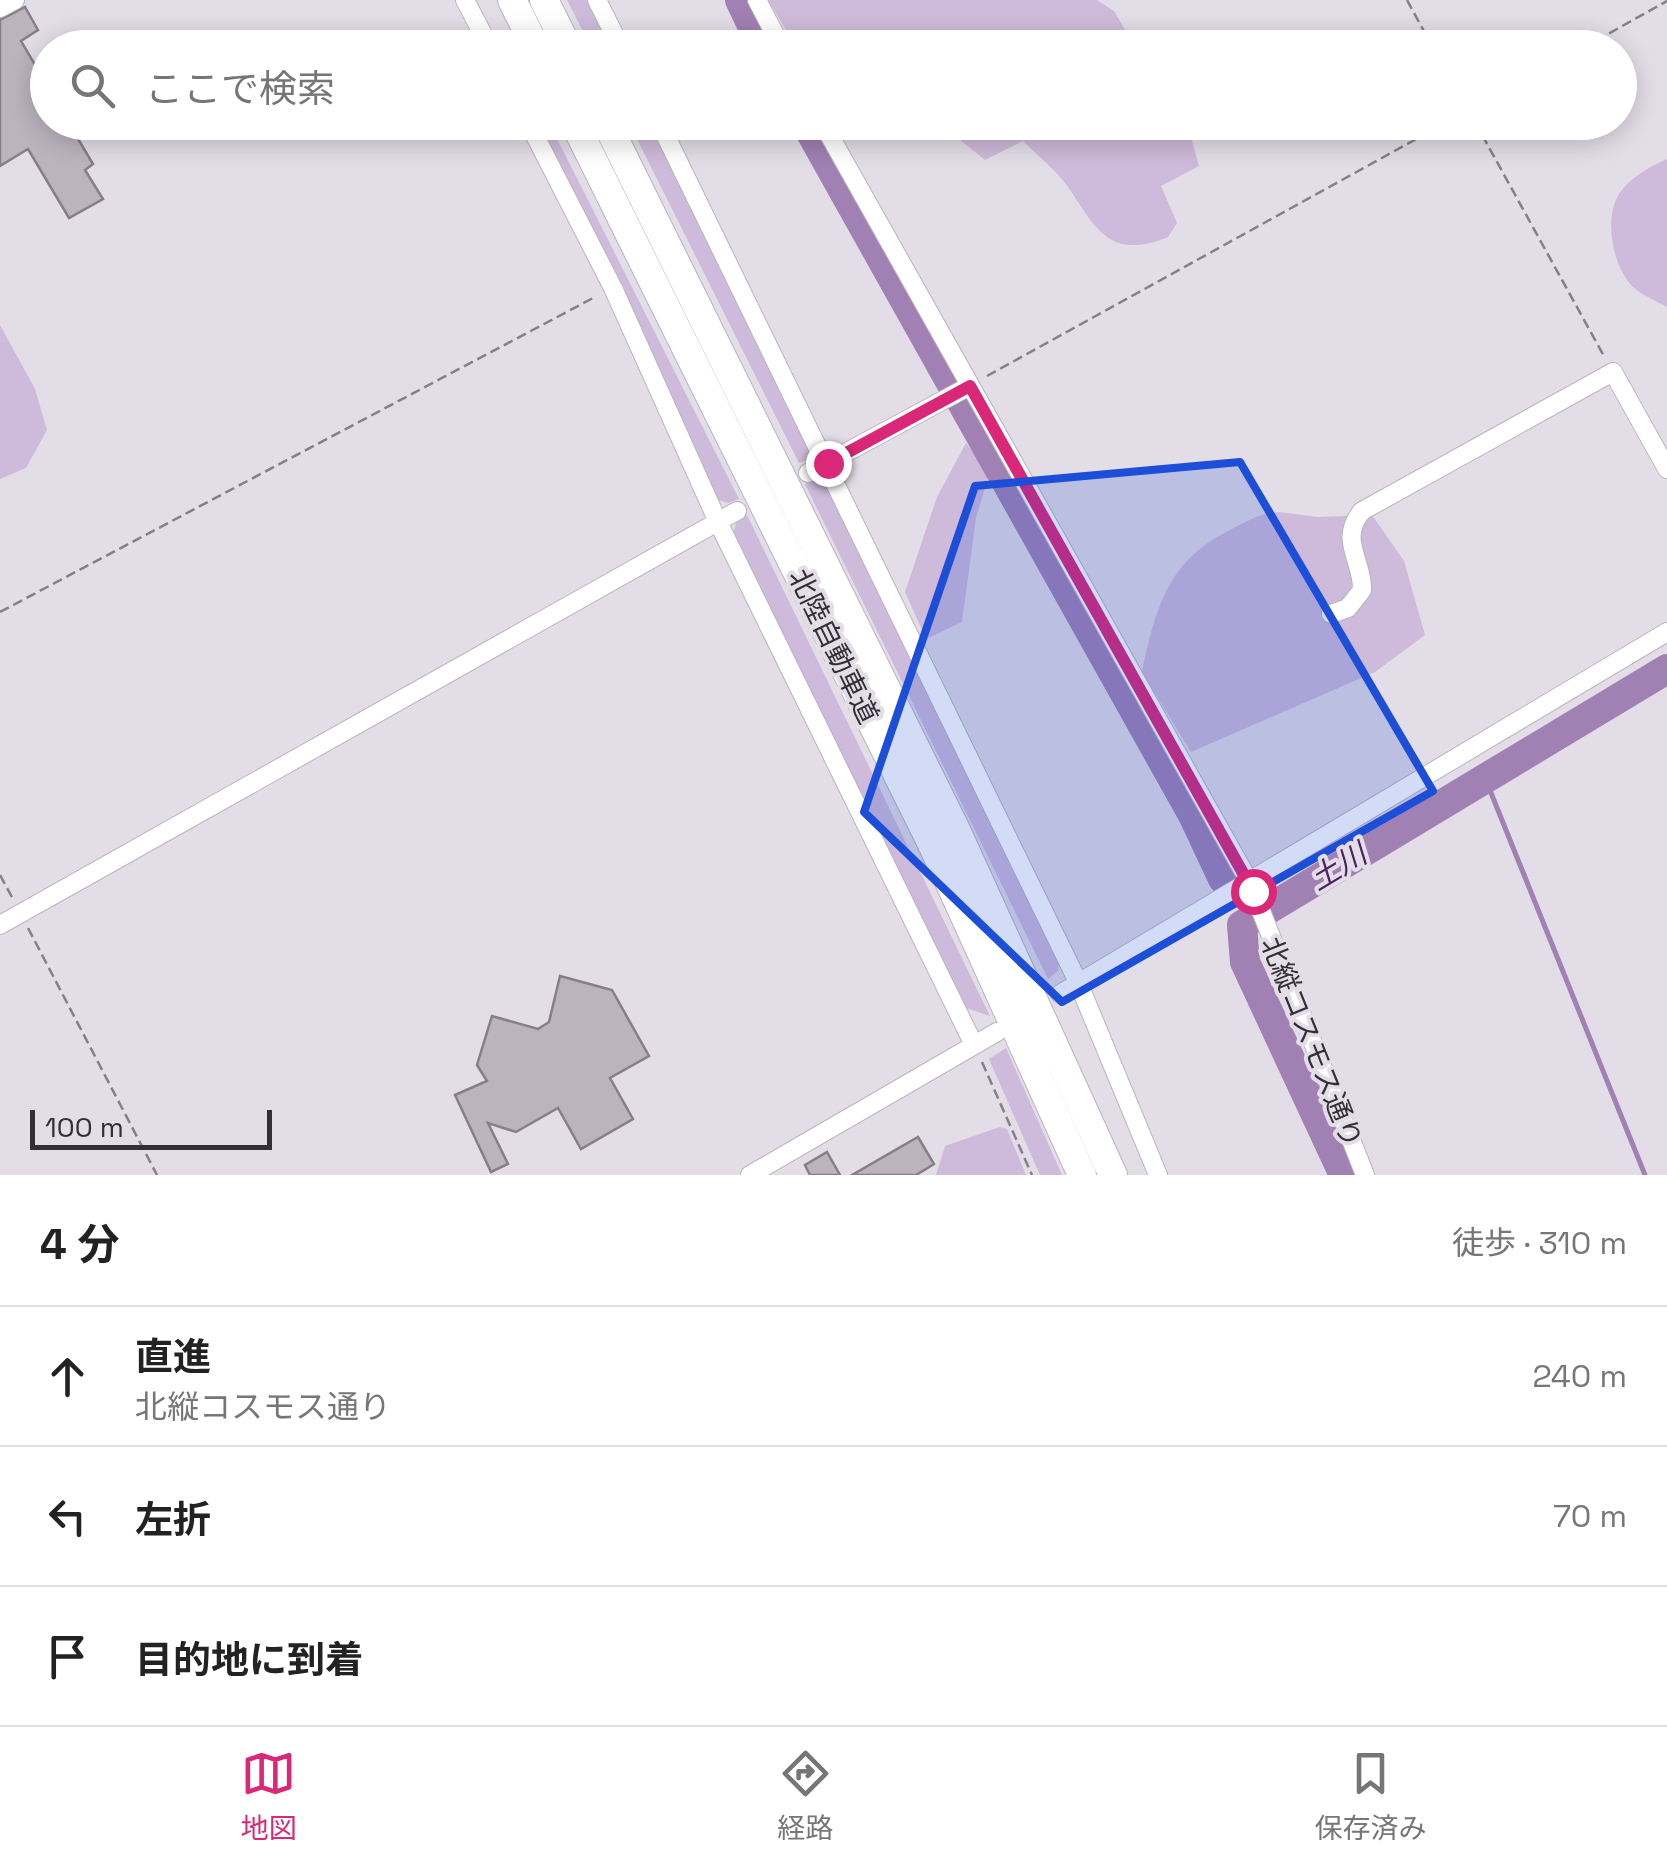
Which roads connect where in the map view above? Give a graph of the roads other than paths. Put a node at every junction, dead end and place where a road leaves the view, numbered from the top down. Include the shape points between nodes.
1 (15, 0) edge
2 (465, 0) edge
3 (512, 0) edge
4 (544, 0) edge
5 (597, 0) edge
6 (757, 0) edge
7 (0, 8) edge
8 (481, 30) edge
9 (527, 30) edge
10 (559, 30) edge
11 (612, 30) edge
12 (773, 30) edge
13 (537, 140) edge
14 (583, 140) edge
15 (615, 140) edge
16 (668, 140) edge
17 (831, 140) edge
18 (962, 390) junction
19 (828, 463) junction
20 (1667, 469) edge
21 (808, 473) dead end
22 (737, 512) dead end
23 (718, 522) junction
24 (1330, 614) dead end
25 (1667, 632) edge
26 (1252, 887) junction
27 (0, 925) edge
28 (1078, 982) junction
29 (1060, 994) dead end
30 (997, 1032) dead end
31 (974, 1045) junction
32 (750, 1175) edge
33 (1082, 1175) edge
34 (1113, 1175) edge
35 (1158, 1175) edge
36 (1365, 1175) edge

1 - 7 street
2 - 8 street
3 - 9 highway
4 - 10 highway
5 - 11 street
6 - 12 street
13 - 23 street via 613,288
14 - 33 highway, 北陸自動車道 via 932,844
15 - 34 highway, 北陸自動車道 via 956,830
16 - 19 street
17 - 18 street, 北縦コスモス通り
18 - 19 street
18 - 26 street, 北縦コスモス通り
19 - 21 street
19 - 28 street
20 - 24 street via 1613,372 1362,512 1350,537 1362,590 1348,608
22 - 23 street
23 - 27 street
23 - 31 street
25 - 26 street
26 - 28 street
26 - 36 street, 北縦コスモス通り
28 - 29 street
28 - 35 street
30 - 31 street
31 - 32 street

